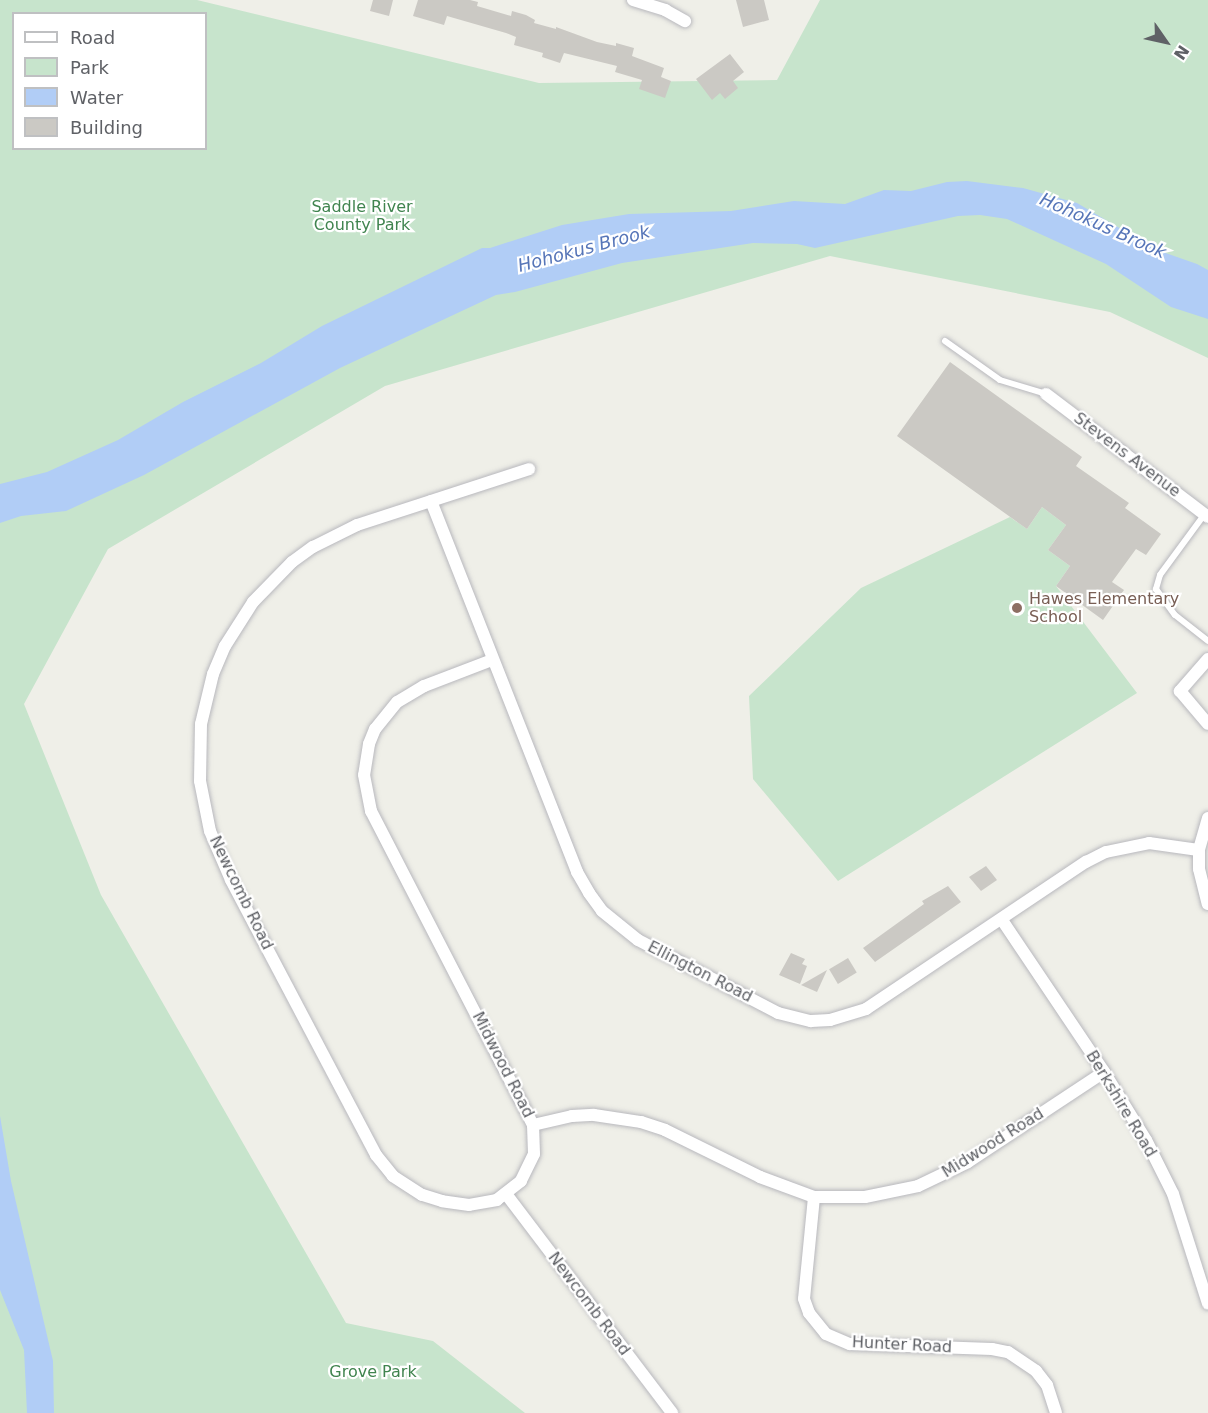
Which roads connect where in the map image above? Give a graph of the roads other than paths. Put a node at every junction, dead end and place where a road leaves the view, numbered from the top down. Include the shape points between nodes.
1 (633, 0) edge
2 (685, 21) dead end
3 (945, 341) dead end
4 (1046, 394) joint
5 (529, 469) dead end
6 (431, 501) junction
7 (1206, 515) edge
8 (1208, 641) edge
9 (1208, 659) edge
10 (492, 660) junction
11 (1208, 724) edge
12 (1208, 818) edge
13 (1199, 850) junction
14 (1208, 904) edge
15 (1002, 920) junction
16 (1104, 1072) junction
17 (533, 1125) junction
18 (506, 1194) junction
19 (814, 1197) junction
20 (1208, 1304) edge
21 (672, 1413) edge
22 (1056, 1413) edge

1 - 2 street
3 - 4 lane via 1000,380
4 - 7 street, Stevens Avenue
5 - 6 street, Newcomb Road
6 - 10 street, Ellington Road
6 - 18 street, Newcomb Road via 336,534 292,562 253,602 225,646 205,699 200,781 210,831 231,880 379,1160 407,1186 442,1202 482,1204
7 - 8 lane via 1160,575 1156,588 1175,615
9 - 11 street via 1180,691
10 - 15 street, Ellington Road via 577,872 602,910 638,940 778,1013 812,1021 866,1010
10 - 17 street, Midwood Road via 423,686 398,702 375,729 364,776 371,812
12 - 13 street
13 - 14 street
13 - 15 street, Ellington Road via 1149,843 1106,852
15 - 16 street, Berkshire Road
16 - 19 street, Midwood Road via 968,1162 918,1186 865,1197
16 - 20 street, Berkshire Road via 1146,1140 1173,1194
17 - 18 street, Newcomb Road via 534,1154 529,1169
17 - 19 street, Midwood Road via 594,1115 641,1122 665,1130 736,1167
18 - 21 street, Newcomb Road
19 - 22 street, Hunter Road via 804,1299 809,1313 826,1334 850,1344 1008,1352 1036,1371 1047,1385

